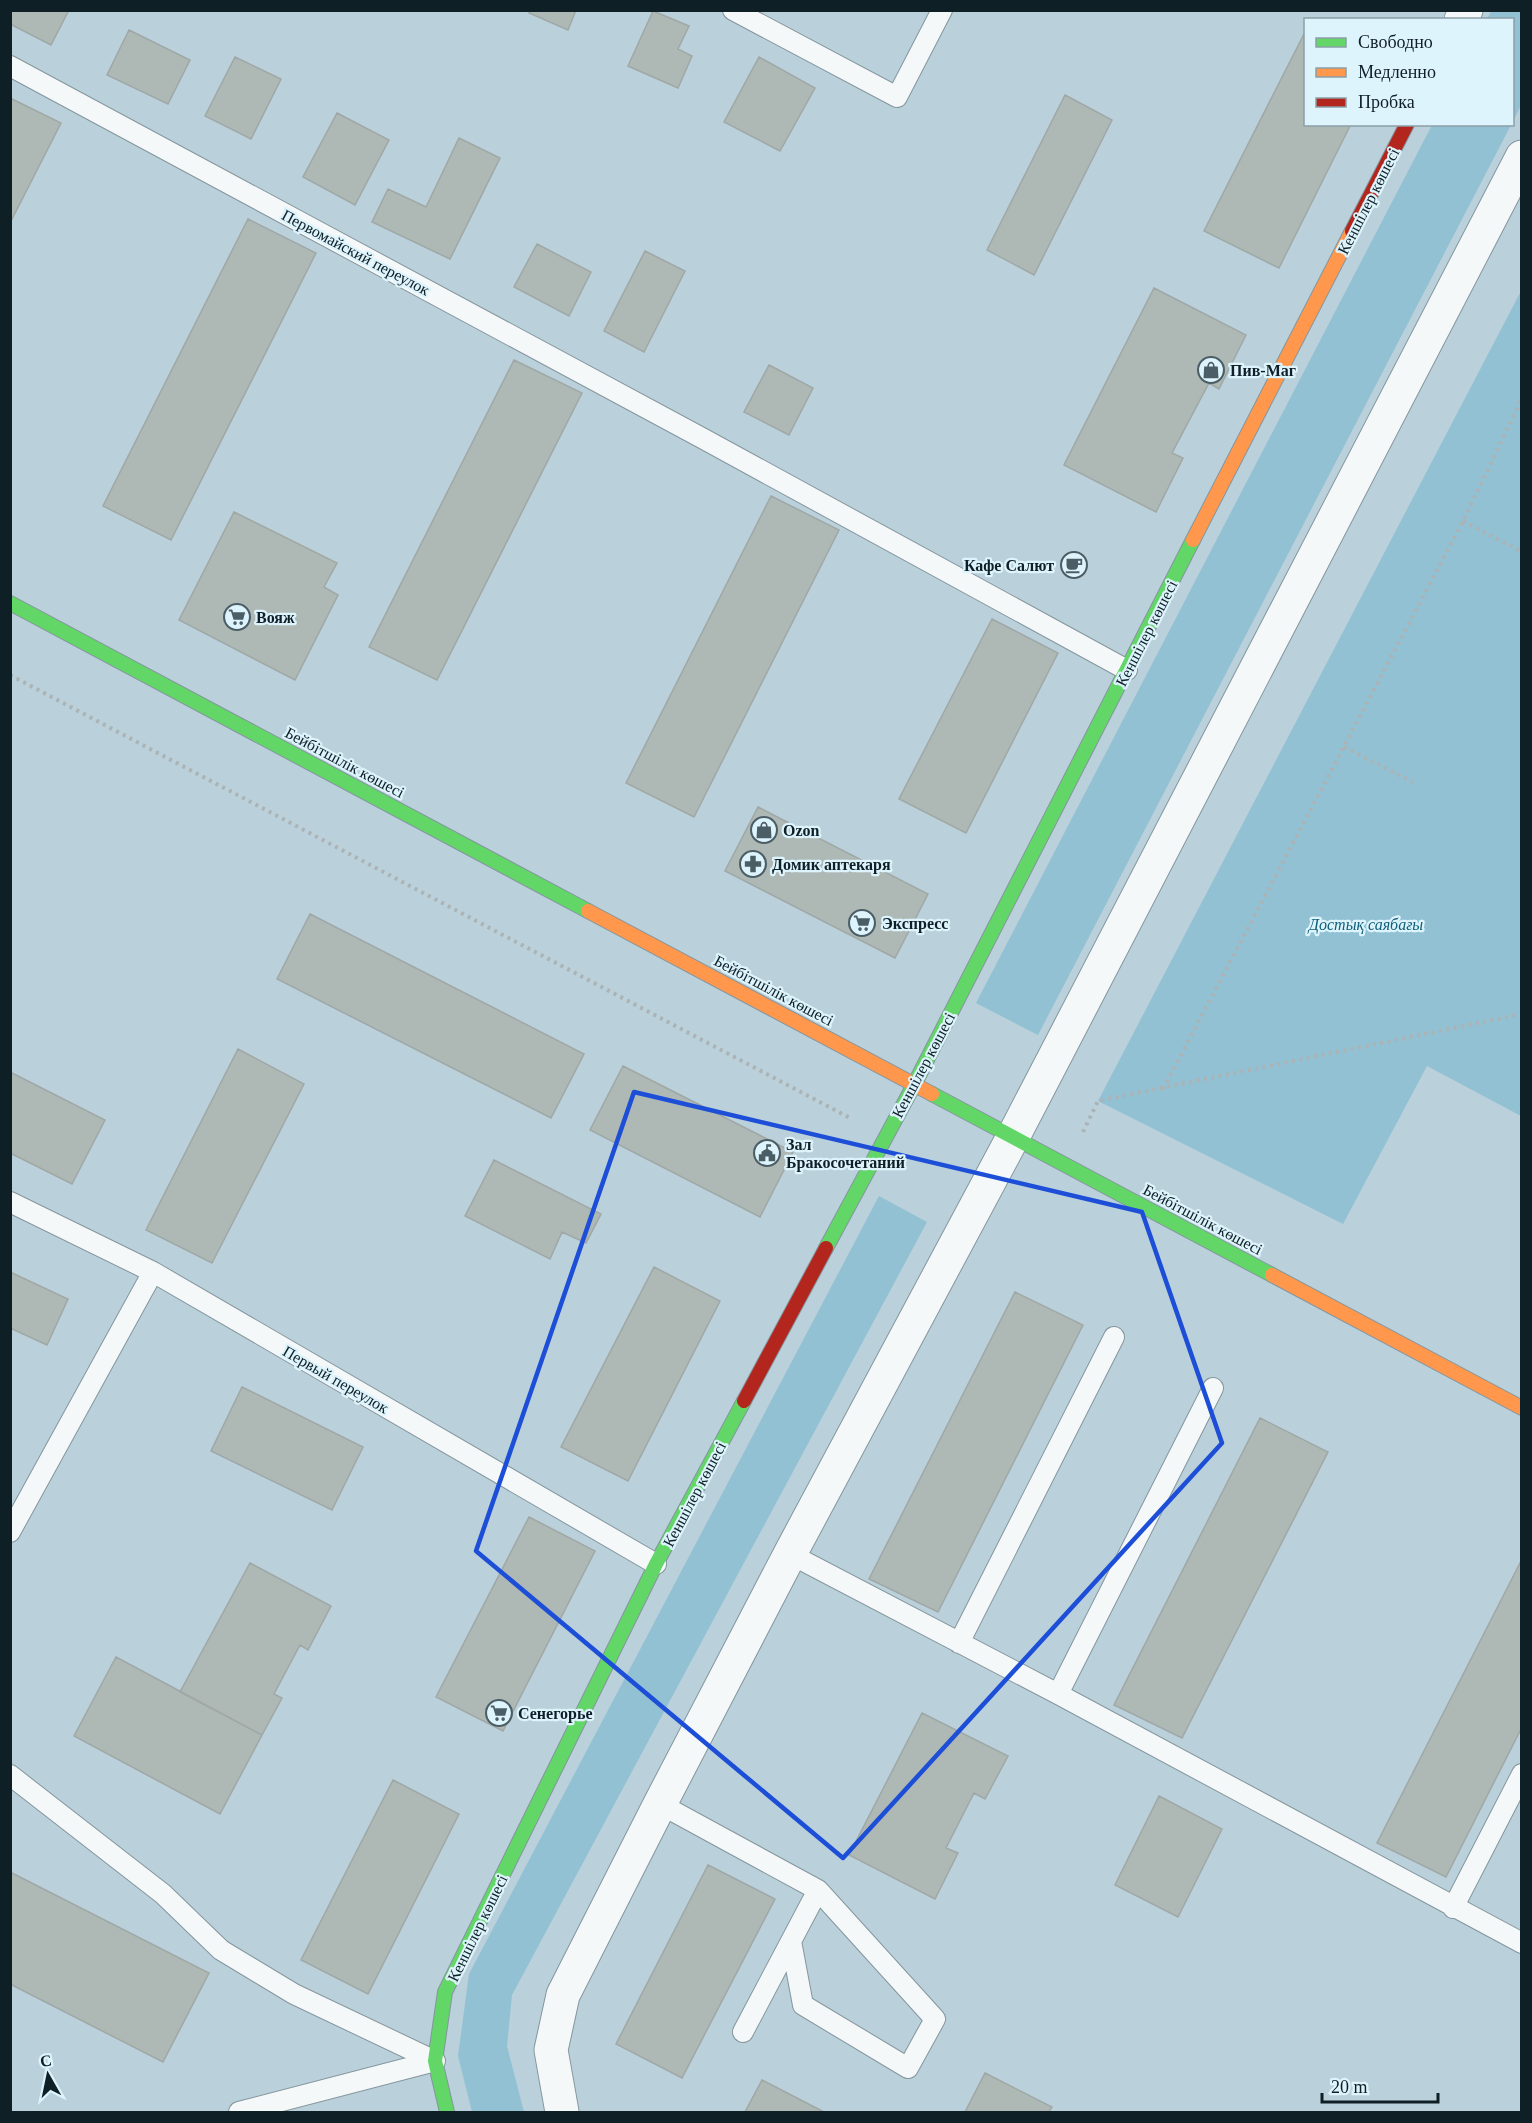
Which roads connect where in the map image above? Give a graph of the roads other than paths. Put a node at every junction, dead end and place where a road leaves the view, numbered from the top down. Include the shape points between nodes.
1 (733, 10) edge
2 (942, 10) edge
3 (10, 66) edge
4 (1406, 126) edge
5 (1521, 157) edge
6 (10, 603) edge
7 (1127, 670) junction
8 (915, 1083) junction
9 (1013, 1137) junction
10 (10, 1202) edge
11 (153, 1272) junction
12 (1114, 1337) dead end
13 (1213, 1388) dead end
14 (1521, 1408) edge
15 (10, 1532) edge
16 (790, 1554) junction
17 (656, 1564) junction
18 (959, 1643) junction
19 (1058, 1694) junction
20 (1521, 1773) edge
21 (10, 1775) edge
22 (660, 1804) junction
23 (818, 1890) junction
24 (1453, 1908) junction
25 (791, 1941) junction
26 (1521, 1943) edge
27 (743, 2032) dead end
28 (435, 2061) junction
29 (239, 2112) edge
30 (447, 2112) edge
31 (562, 2112) edge

1 - 2 lane via 897,97
3 - 7 lane, Первомайский переулок
4 - 7 street, Кеншілер көшесі
5 - 9 street
6 - 8 street, Бейбітшілік көшесі
7 - 8 street, Кеншілер көшесі
8 - 9 street, Бейбітшілік көшесі
8 - 17 street, Кеншілер көшесі
9 - 14 street, Бейбітшілік көшесі
9 - 16 street
10 - 11 lane, Первый переулок
11 - 15 lane
11 - 17 lane, Первый переулок
12 - 18 lane
13 - 19 lane
16 - 18 lane
16 - 22 street
17 - 28 street, Кеншілер көшесі via 446,1992
18 - 19 lane
19 - 24 lane
20 - 24 lane
21 - 28 lane via 163,1894 221,1950 294,1994
22 - 23 lane
22 - 31 street via 563,1995 551,2050
23 - 25 lane
23 - 25 lane via 935,2019 908,2068 803,2005
24 - 26 lane
25 - 27 lane
28 - 29 lane
28 - 30 street, Кеншілер көшесі

